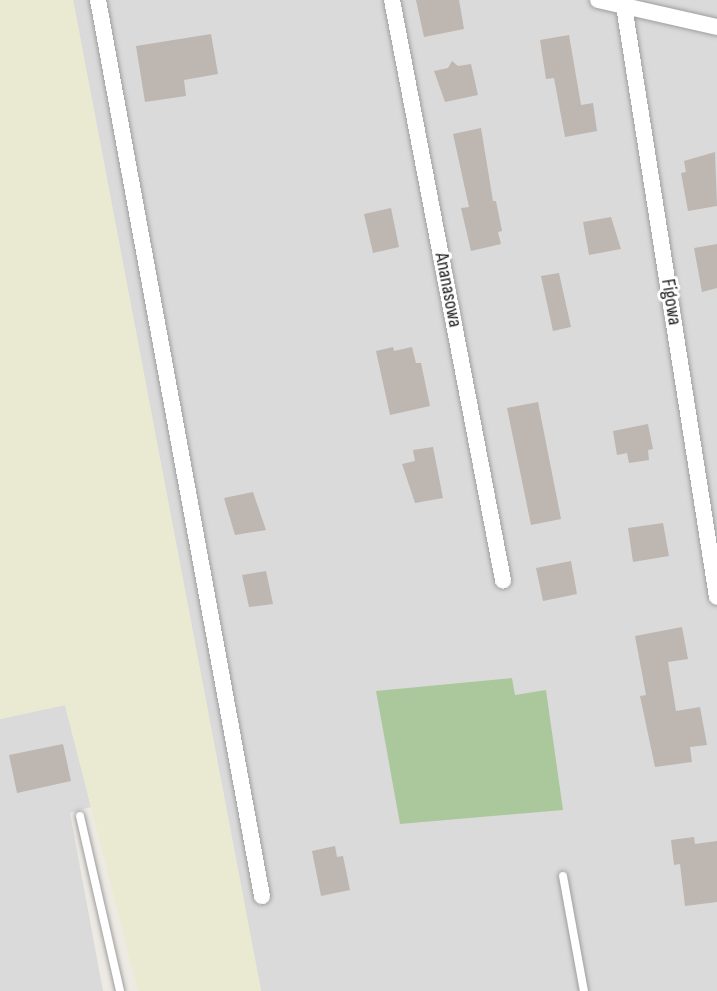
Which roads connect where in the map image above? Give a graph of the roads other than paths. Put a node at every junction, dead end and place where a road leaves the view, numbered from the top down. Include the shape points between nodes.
1 (98, 0) edge
2 (392, 0) edge
3 (598, 0) edge
4 (624, 6) junction
5 (717, 27) edge
6 (503, 580) dead end
7 (717, 597) edge
8 (80, 816) dead end
9 (563, 876) dead end
10 (262, 896) dead end
11 (120, 991) edge
12 (584, 991) edge

1 - 10 street
2 - 6 street, Ananasowa
3 - 4 street
4 - 5 street
4 - 7 street, Figowa
8 - 11 lane
9 - 12 lane

